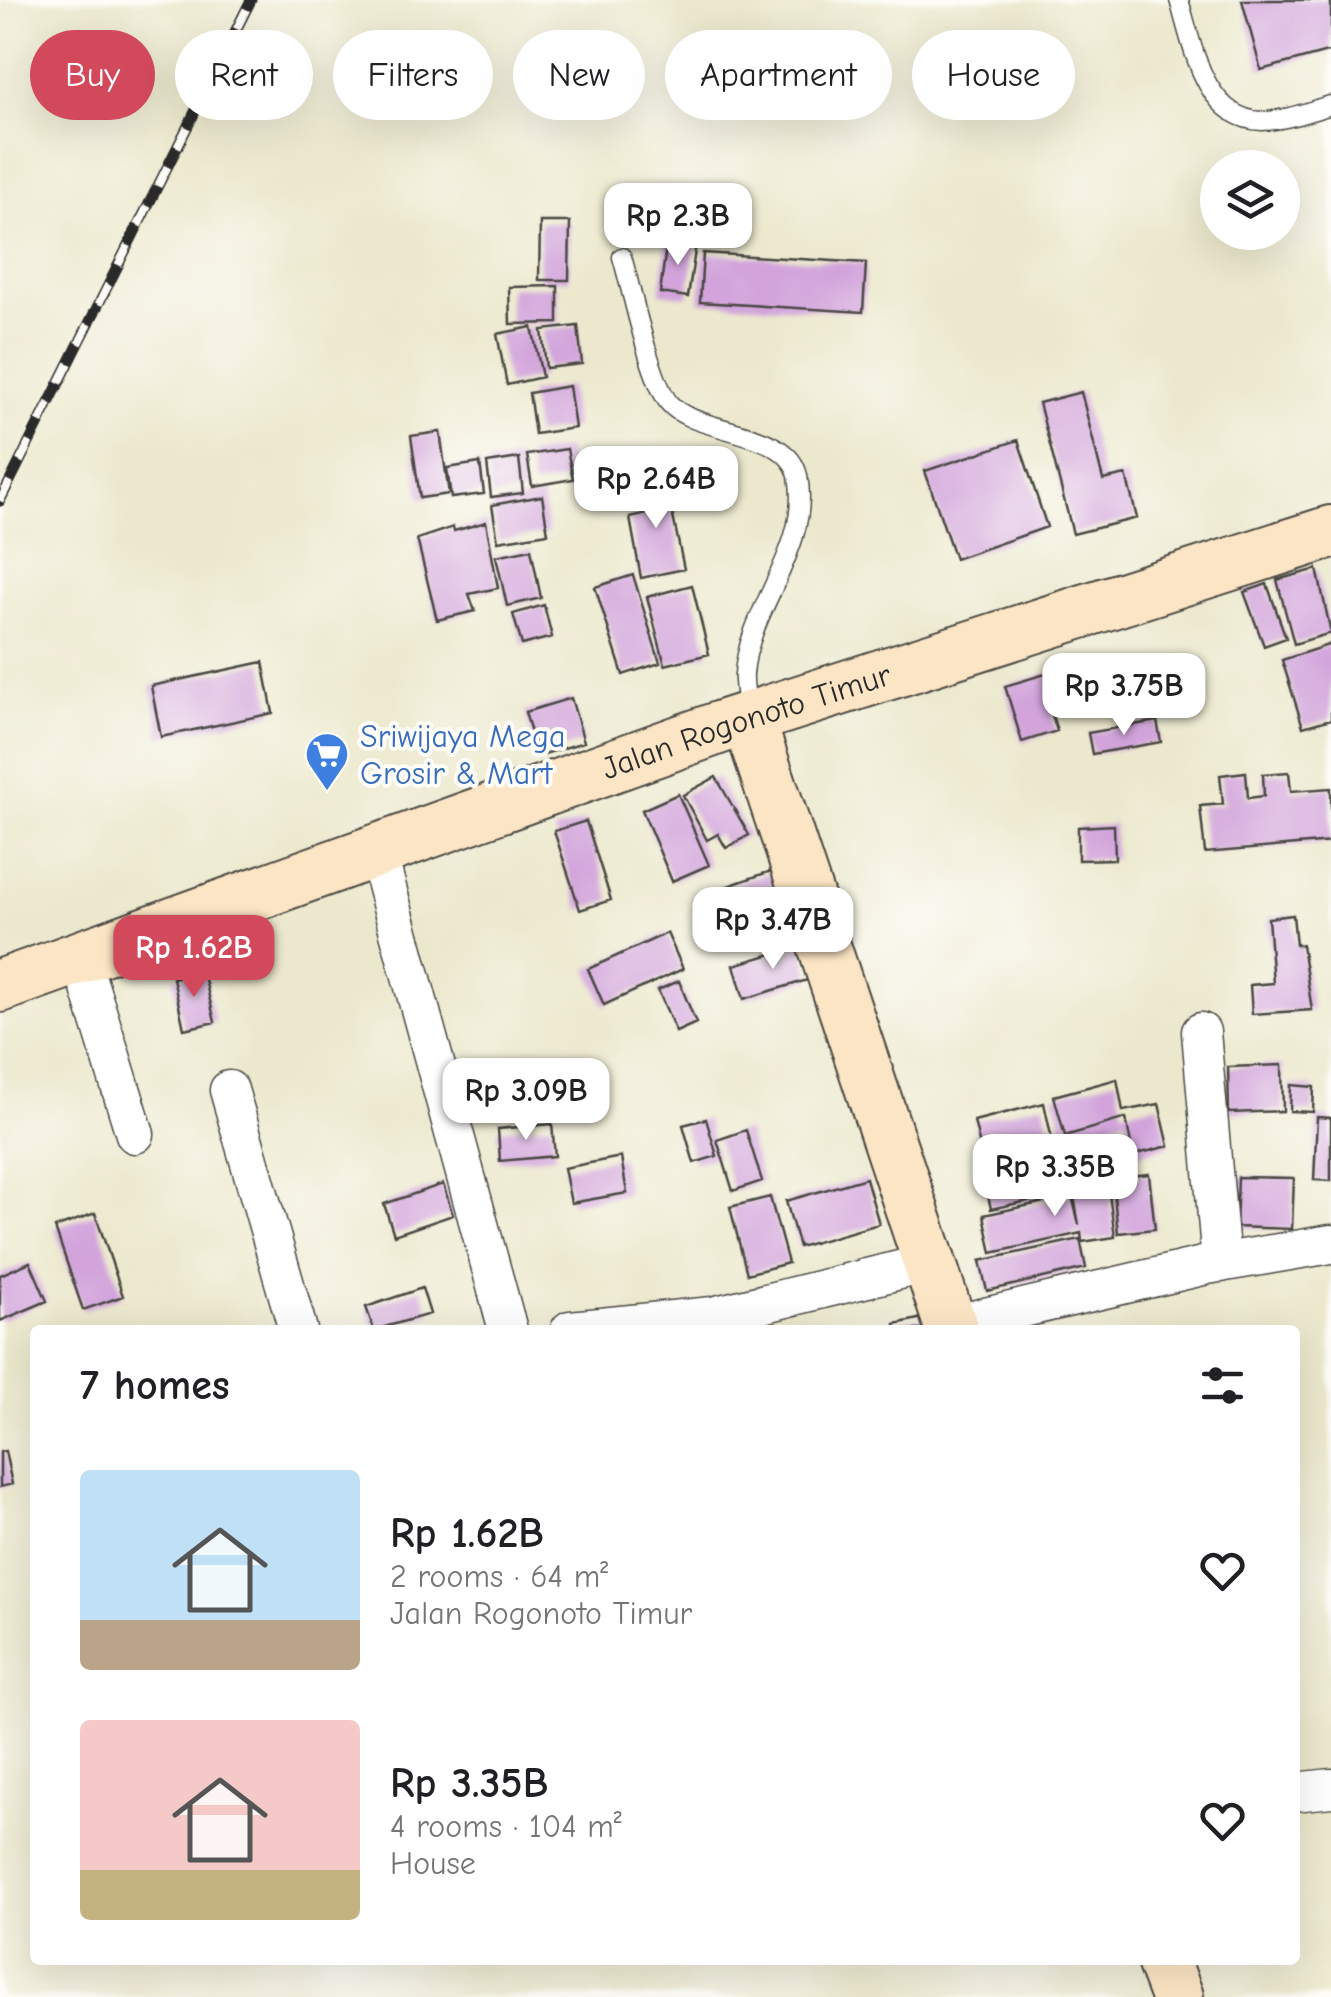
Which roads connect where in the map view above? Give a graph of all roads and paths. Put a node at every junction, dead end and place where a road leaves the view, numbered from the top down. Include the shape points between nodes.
1 (1179, 0) edge
2 (1331, 105) edge
3 (622, 257) dead end
4 (1331, 532) edge
5 (748, 718) junction
6 (376, 848) junction
7 (80, 956) junction
8 (0, 986) edge
9 (1201, 1032) dead end
10 (228, 1090) dead end
11 (135, 1134) dead end
12 (1331, 1244) edge
13 (932, 1262) junction
14 (1221, 1262) junction
15 (297, 1325) edge
16 (507, 1325) edge
17 (621, 1325) edge
18 (950, 1325) edge
19 (963, 1325) edge
20 (1331, 1788) edge
21 (1300, 1791) edge
22 (1165, 1965) edge
23 (1177, 1997) edge

1 - 2 lane via 1199,68 1234,113 1258,121
3 - 5 lane via 668,402 688,420 756,435 798,474 796,531 744,674
4 - 5 main road, Jalan Rogonoto Timur
5 - 6 main road, Jalan Rogonoto Timur
5 - 13 main road
6 - 7 main road, Jalan Rogonoto Timur
6 - 16 street
7 - 8 main road, Jalan Rogonoto Timur
7 - 11 street
9 - 14 street
10 - 15 street
12 - 14 street
13 - 17 street via 713,1316
13 - 18 main road
14 - 19 street
20 - 21 street
22 - 23 main road

